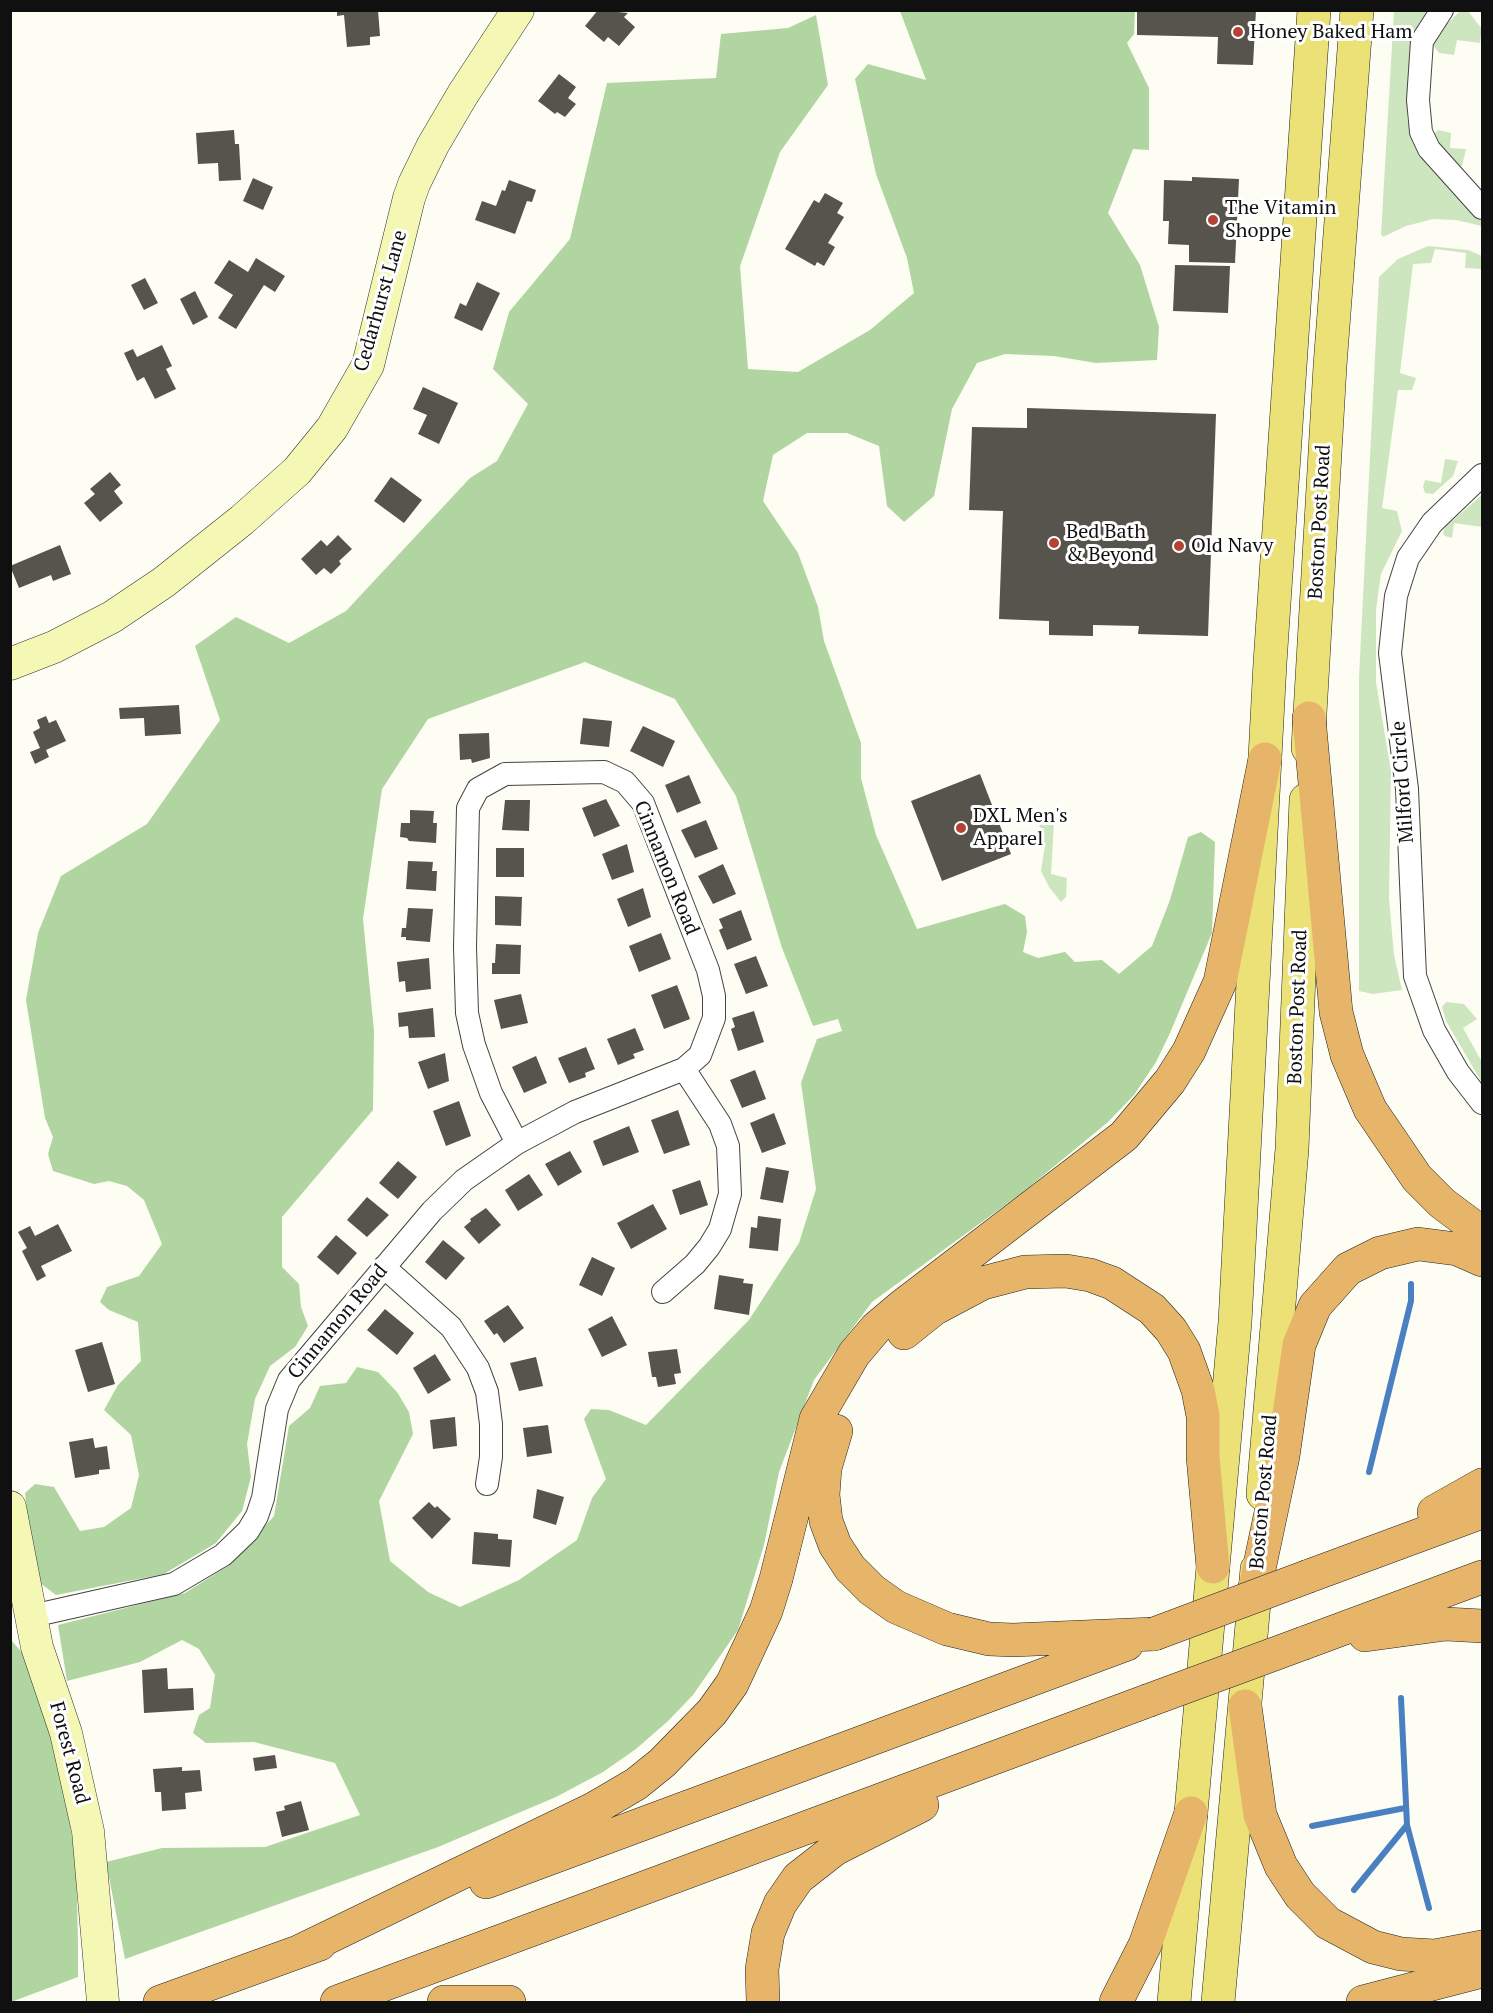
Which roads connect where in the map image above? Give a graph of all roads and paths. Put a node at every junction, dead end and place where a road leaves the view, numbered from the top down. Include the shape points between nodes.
1 (518, 10) edge
2 (1314, 10) edge
3 (1357, 10) edge
4 (1442, 10) edge
5 (1482, 208) edge
6 (1482, 475) edge
7 (10, 664) edge
8 (1309, 718) junction
9 (1265, 759) junction
10 (684, 1069) junction
11 (1482, 1103) edge
12 (518, 1143) junction
13 (1482, 1233) edge
14 (1482, 1260) edge
15 (384, 1267) junction
16 (663, 1292) dead end
17 (487, 1484) dead end
18 (1482, 1485) edge
19 (10, 1507) edge
20 (1482, 1512) edge
21 (1213, 1567) junction
22 (1323, 1571) junction
23 (1482, 1577) edge
24 (1255, 1588) junction
25 (32, 1616) junction
26 (1482, 1626) edge
27 (1154, 1634) junction
28 (1304, 1643) junction
29 (1245, 1706) junction
30 (1096, 1721) junction
31 (1191, 1813) junction
32 (1482, 1947) edge
33 (300, 1951) junction
34 (1482, 1971) edge
35 (103, 2002) edge
36 (160, 2002) edge
37 (337, 2002) edge
38 (444, 2002) edge
39 (509, 2002) edge
40 (763, 2002) edge
41 (1116, 2002) edge
42 (1174, 2002) edge
43 (1218, 2002) edge
44 (1363, 2002) edge

1 - 7 street, Cedarhurst Lane via 463,94 414,184 368,365 332,428 297,471 164,582 112,617
2 - 9 main road, Boston Post Road
3 - 8 main road, Boston Post Road
4 - 5 street via 1422,40 1420,132 1429,149
6 - 11 street, Milford Circle via 1432,523 1408,558 1395,596 1390,653 1407,789 1415,976 1434,1030 1458,1072
8 - 13 highway via 1336,1012 1347,1055 1370,1109 1417,1178
8 - 24 main road, Boston Post Road via 1292,1149
9 - 21 main road, Boston Post Road via 1240,1253
9 - 33 highway via 1220,982 1189,1051 1170,1081 1124,1136 902,1306 854,1354 816,1419 766,1611 732,1684 712,1712 662,1763 595,1808
10 - 12 street, Cinnamon Road via 575,1112
10 - 12 street, Cinnamon Road via 707,1041 714,1017 714,996 708,970 643,803 625,782 604,772 522,772 497,776 478,789 468,808 465,992 474,1045 491,1093
10 - 16 street via 720,1125 728,1146 730,1194 720,1229 709,1247
12 - 15 street, Cinnamon Road via 451,1193
14 - 24 highway via 1457,1249 1418,1244 1380,1253 1348,1269 1315,1306 1299,1345 1282,1456
15 - 17 street via 451,1327 478,1368 487,1392 491,1424
15 - 25 street, Cinnamon Road via 289,1380 277,1409 263,1498 257,1516 237,1544 207,1567 174,1584
18 - 22 highway
19 - 25 street, Forest Road
20 - 22 highway
21 - 27 highway via 1198,1390 1184,1351 1152,1310 1112,1283 1089,1275 1025,1272 983,1283 934,1309 894,1341 857,1386 825,1468 826,1521 850,1568 896,1607 926,1622 989,1639
21 - 31 main road, Boston Post Road
22 - 27 highway, bridge
23 - 28 highway
24 - 29 main road, Boston Post Road
25 - 35 street, Forest Road via 37,1647 81,1792
26 - 28 highway via 1446,1624
27 - 33 highway
28 - 30 highway, bridge
29 - 32 highway via 1260,1815 1281,1866 1300,1895 1328,1923 1373,1947 1435,1956
29 - 43 main road, Boston Post Road
30 - 37 highway
30 - 40 highway via 849,1841 809,1868 780,1904 768,1933 762,1969
31 - 41 highway via 1145,1945
31 - 42 main road, Boston Post Road
33 - 36 highway
34 - 44 highway
38 - 39 highway

